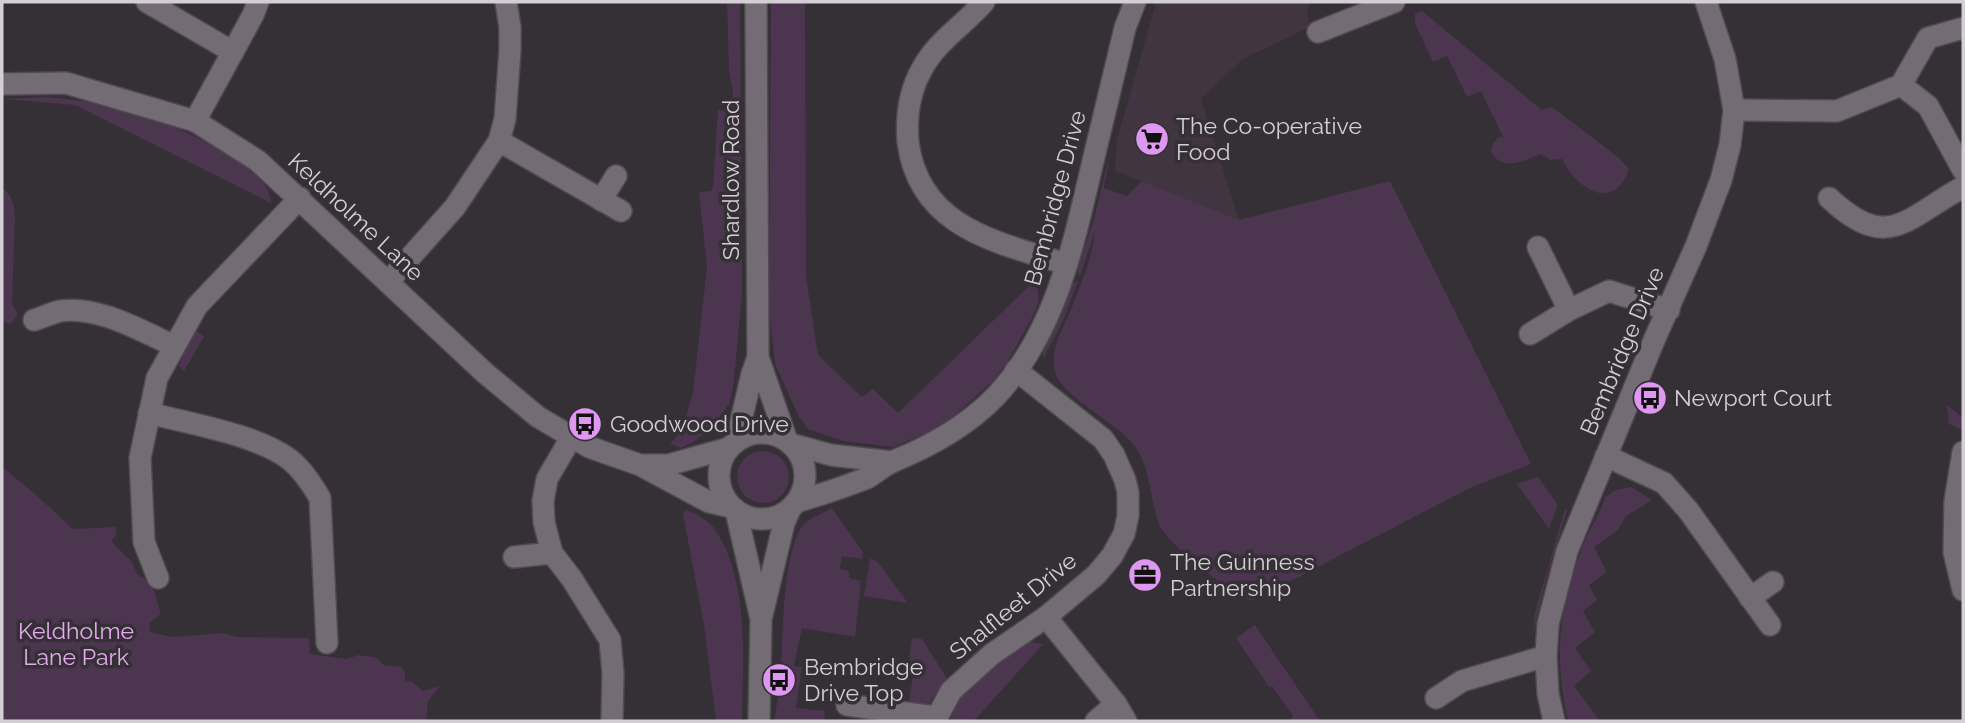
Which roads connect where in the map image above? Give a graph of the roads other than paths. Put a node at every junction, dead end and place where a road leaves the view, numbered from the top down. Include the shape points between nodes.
1 (147, 2) edge
2 (258, 2) edge
3 (506, 2) edge
4 (755, 2) edge
5 (984, 2) edge
6 (1135, 2) edge
7 (1394, 2) edge
8 (1706, 2) edge
9 (1963, 28) edge
10 (1318, 32) dead end
11 (233, 52) junction
12 (2, 84) edge
13 (1900, 85) junction
14 (1734, 110) junction
15 (195, 121) junction
16 (499, 141) junction
17 (1963, 170) edge
18 (616, 177) dead end
19 (1963, 187) edge
20 (300, 198) junction
21 (1829, 198) dead end
22 (601, 200) junction
23 (621, 211) dead end
24 (1538, 247) dead end
25 (1066, 264) junction
26 (388, 282) junction
27 (1569, 310) junction
28 (1669, 310) junction
29 (34, 320) dead end
30 (1530, 334) dead end
31 (174, 346) junction
32 (758, 357) junction
33 (1016, 370) junction
34 (149, 413) junction
35 (571, 438) junction
36 (789, 443) junction
37 (732, 445) junction
38 (1963, 452) edge
39 (1605, 456) junction
40 (892, 462) junction
41 (640, 465) junction
42 (793, 506) junction
43 (734, 509) junction
44 (552, 552) junction
45 (514, 556) dead end
46 (158, 578) dead end
47 (1773, 582) dead end
48 (1963, 590) edge
49 (1750, 598) junction
50 (1046, 617) junction
51 (761, 619) junction
52 (1770, 625) dead end
53 (327, 643) dead end
54 (1546, 656) junction
55 (1436, 698) dead end
56 (847, 705) dead end
57 (1121, 713) edge
58 (935, 719) edge
59 (612, 721) edge
60 (759, 721) edge
61 (1096, 721) edge
62 (1555, 721) edge

1 - 11 street
2 - 11 street
3 - 16 street via 510,50
4 - 32 street, Shardlow Road
5 - 25 street via 939,45 918,78 907,129 915,170 932,199 961,226
6 - 25 street, Bembridge Drive
7 - 10 street
8 - 14 street, Bembridge Drive via 1725,59
9 - 13 street via 1928,38
11 - 15 street
12 - 15 street, Keldholme Lane via 65,83
13 - 14 street via 1837,111
13 - 17 street via 1928,106
14 - 28 street, Bembridge Drive via 1721,180
15 - 20 street, Keldholme Lane via 257,161
16 - 22 street
16 - 26 street via 455,207
18 - 22 street
19 - 21 street via 1886,229 1855,220
20 - 26 street, Keldholme Lane
20 - 31 street via 197,306
22 - 23 street
24 - 27 street
25 - 33 street, Bembridge Drive via 1051,311
26 - 35 street, Keldholme Lane via 490,377
27 - 28 street via 1609,291
27 - 30 street
28 - 39 street, Bembridge Drive
29 - 31 street via 61,311 85,312 124,322
31 - 34 street via 157,378
32 - 36 street, Shardlow Road
32 - 37 street, Shardlow Road
33 - 40 street, Bembridge Drive via 962,425
33 - 50 street, Shalfleet Drive via 1103,439 1128,492 1124,534 1112,556
34 - 46 street via 140,458 141,495 144,542
34 - 53 street via 266,446 290,460 307,478 320,498
35 - 41 street, Keldholme Lane
35 - 44 street via 547,479 542,500
36 - 37 street via 764,433
36 - 40 street, Bembridge Drive via 831,455
36 - 42 street via 804,470 804,486
37 - 41 street, Keldholme Lane via 668,465
37 - 43 street via 718,475
38 - 48 street via 1955,501 1954,552
39 - 49 street via 1664,484 1688,510
39 - 54 street, Bembridge Drive via 1567,551 1548,624
40 - 42 street, Bembridge Drive via 869,477
41 - 43 street, Keldholme Lane via 709,502
42 - 43 street via 764,520
42 - 51 street via 784,523
43 - 51 street
44 - 45 street
44 - 59 street via 610,640
47 - 49 street
49 - 52 street
50 - 57 street
50 - 58 street, Shalfleet Drive via 951,691
51 - 60 street
54 - 55 street via 1462,681
54 - 62 street, Bembridge Drive
56 - 58 street
57 - 61 street

